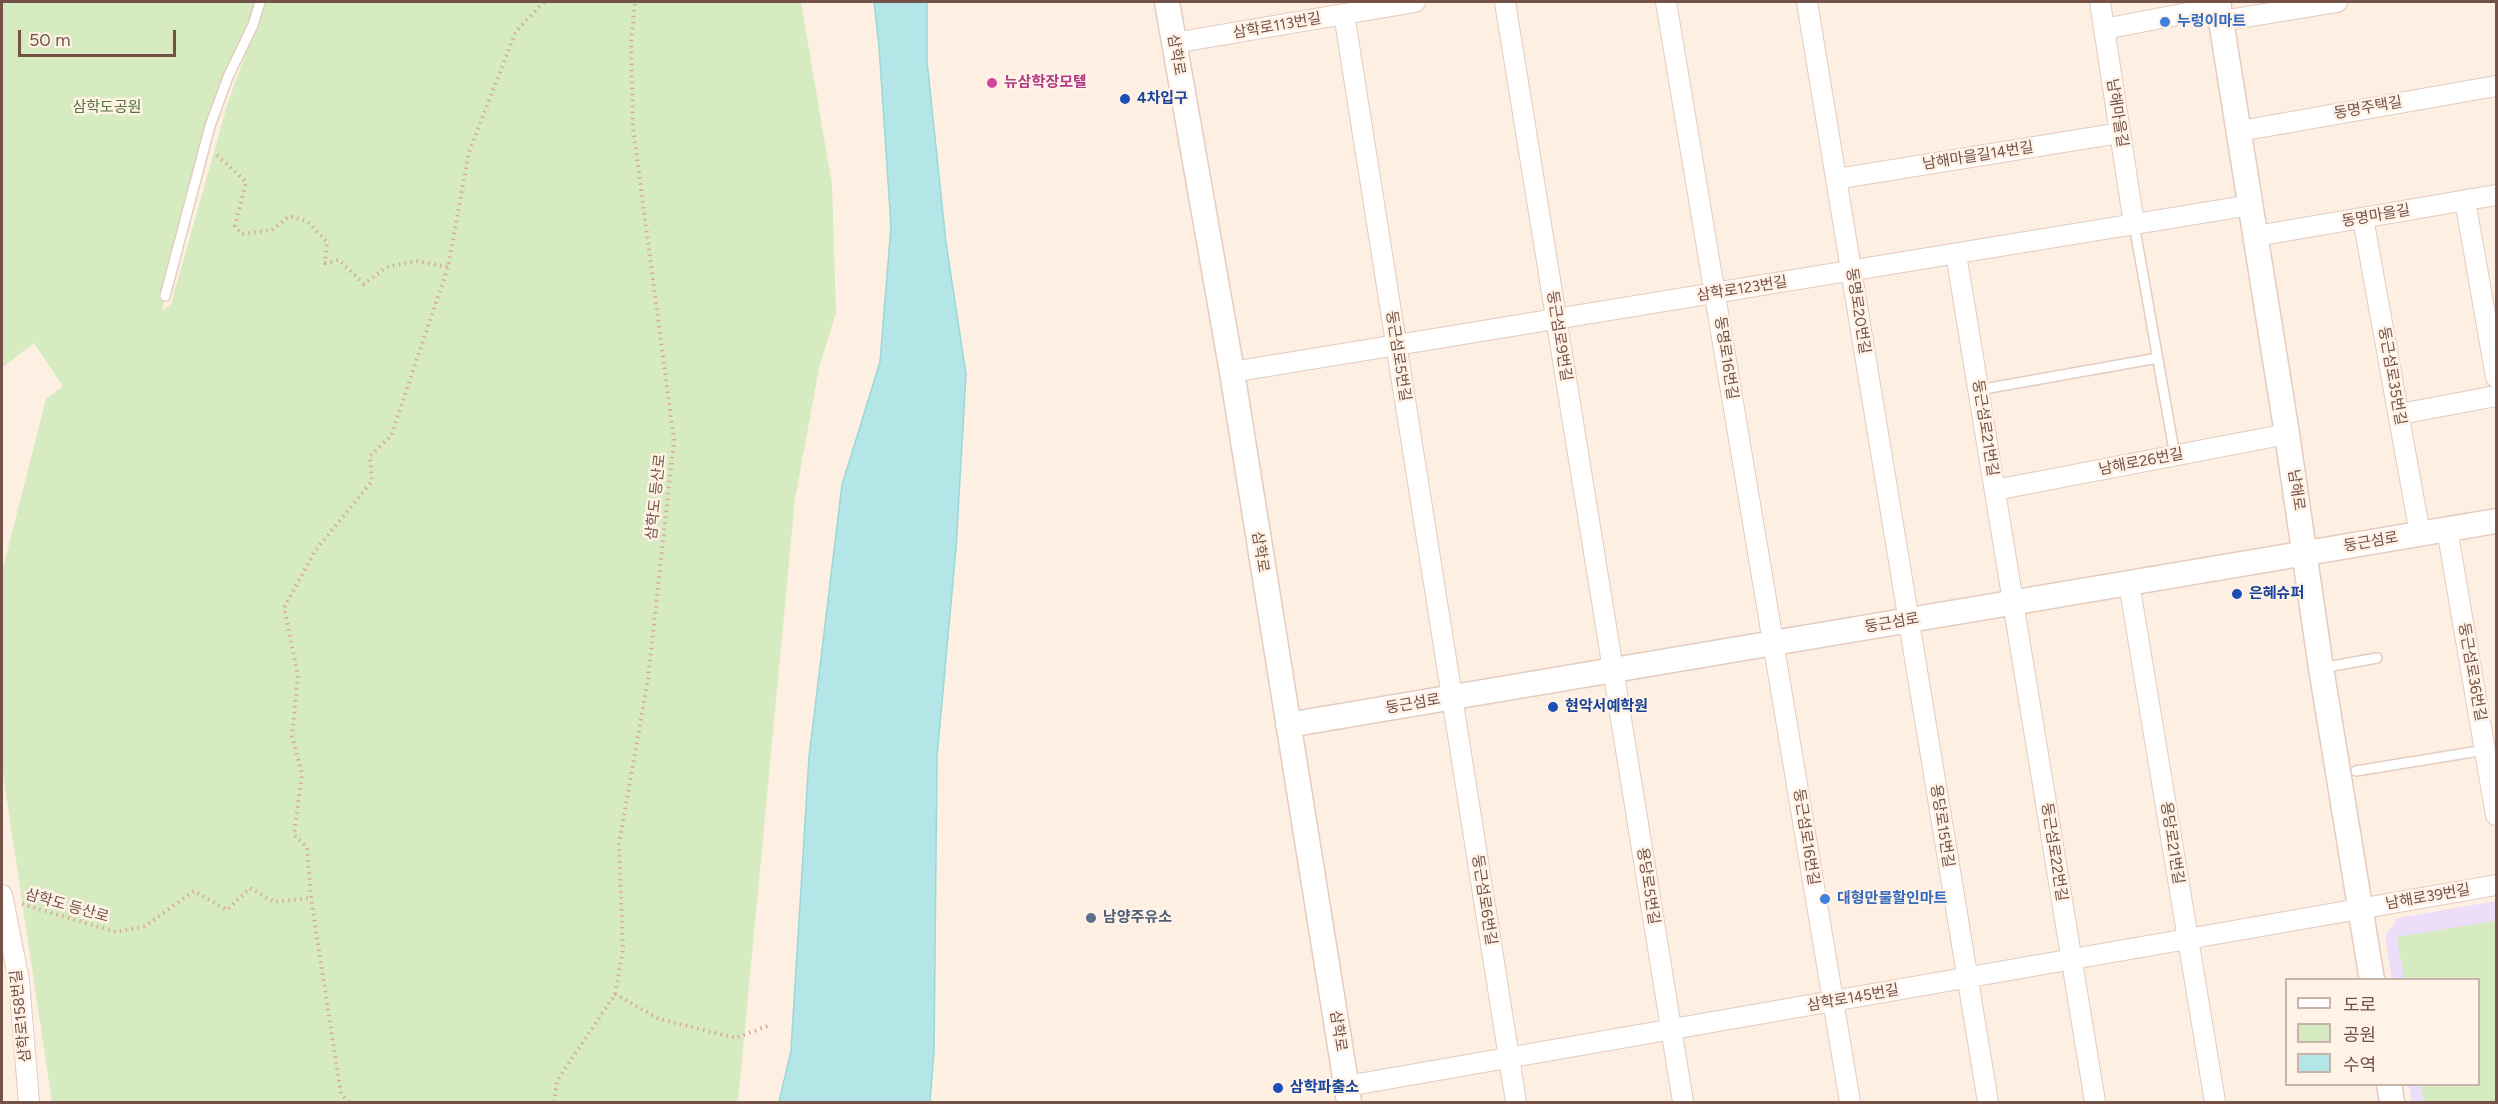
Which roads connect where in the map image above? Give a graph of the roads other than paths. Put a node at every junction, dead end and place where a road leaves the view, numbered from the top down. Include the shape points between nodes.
1 (260, 2) edge
2 (1167, 2) edge
3 (1415, 2) edge
4 (1505, 2) edge
5 (1666, 2) edge
6 (1807, 2) edge
7 (2100, 2) edge
8 (2334, 2) edge
9 (2220, 10) edge
10 (1344, 14) junction
11 (2104, 29) junction
12 (1174, 43) junction
13 (2496, 86) edge
14 (2240, 131) junction
15 (2120, 133) junction
16 (1836, 179) junction
17 (2496, 195) edge
18 (2465, 200) junction
19 (2251, 205) junction
20 (2363, 218) junction
21 (2134, 224) junction
22 (2256, 236) junction
23 (1956, 254) junction
24 (1851, 271) junction
25 (1715, 293) junction
26 (2489, 295) edge
27 (165, 296) dead end
28 (1556, 319) junction
29 (1396, 345) junction
30 (2158, 358) junction
31 (1232, 372) junction
32 (2496, 377) edge
33 (1978, 390) junction
34 (2496, 396) edge
35 (2400, 414) junction
36 (2287, 434) junction
37 (2175, 456) junction
38 (1995, 490) junction
39 (2496, 521) edge
40 (2447, 529) junction
41 (2420, 534) junction
42 (2305, 553) junction
43 (2129, 583) junction
44 (2013, 602) junction
45 (1909, 620) junction
46 (1774, 643) junction
47 (2377, 658) dead end
48 (2321, 668) junction
49 (1613, 670) junction
50 (1452, 697) junction
51 (1288, 725) junction
52 (2485, 750) junction
53 (2356, 771) dead end
54 (2496, 815) edge
55 (2496, 885) edge
56 (3, 899) edge
57 (2360, 909) junction
58 (2188, 939) junction
59 (2072, 960) junction
60 (1967, 978) junction
61 (2372, 978) edge
62 (1833, 1001) junction
63 (1671, 1029) junction
64 (1509, 1058) junction
65 (2389, 1086) edge
66 (1348, 1094) edge
67 (29, 1102) edge
68 (1516, 1102) edge
69 (1683, 1102) edge
70 (1850, 1102) edge
71 (1988, 1102) edge
72 (2095, 1102) edge
73 (2215, 1102) edge
74 (2392, 1102) edge

1 - 27 lane via 210,126
2 - 12 street, 삼학로
3 - 10 street, 삼학로113번길
4 - 28 street, 둥근섬로9번길
5 - 25 street, 동명로16번길
6 - 16 street, 동명로20번길
7 - 11 street, 남해마을길
8 - 9 street
9 - 11 street
9 - 14 street, 남해로
10 - 12 street, 삼학로113번길
10 - 29 street, 둥근섬로5번길
11 - 15 street, 남해마을길
12 - 31 street, 삼학로
13 - 14 street, 동명주택길
14 - 19 street, 남해로
15 - 16 street, 남해마을길14번길
15 - 21 street, 남해마을길
16 - 24 street, 동명로20번길
17 - 18 street, 동명마을길
18 - 20 street, 동명마을길
18 - 26 street
19 - 21 street, 삼학로123번길
19 - 22 street, 남해로
20 - 22 street, 동명마을길
20 - 35 street, 둥근섬로35번길
21 - 23 street, 삼학로123번길
21 - 30 lane
22 - 36 street, 남해로
23 - 24 street, 삼학로123번길
23 - 33 street, 둥근섬로21번길
24 - 25 street, 삼학로123번길
24 - 45 street, 동명로20번길
25 - 28 street, 삼학로123번길
25 - 46 street, 동명로16번길
26 - 32 street
28 - 29 street, 삼학로123번길
28 - 49 street, 둥근섬로9번길
29 - 31 street, 삼학로123번길
29 - 50 street, 둥근섬로5번길
30 - 33 lane
30 - 37 lane
31 - 51 street, 삼학로
33 - 38 street, 둥근섬로21번길
34 - 35 street
35 - 41 street, 둥근섬로35번길
36 - 37 street, 남해로26번길
36 - 42 street, 남해로
37 - 38 street, 남해로26번길
38 - 44 street, 둥근섬로21번길
39 - 40 street, 둥근섬로
40 - 41 street, 둥근섬로
40 - 52 street, 둥근섬로36번길
41 - 42 street, 둥근섬로
42 - 43 street, 둥근섬로
42 - 48 street, 남해로
43 - 44 street, 둥근섬로
43 - 58 street, 용당로21번길
44 - 45 street, 둥근섬로
44 - 59 street, 둥근섬로22번길
45 - 46 street, 둥근섬로
45 - 60 street, 용당로15번길
46 - 49 street, 둥근섬로
46 - 62 street, 둥근섬로16번길
47 - 48 lane
48 - 57 street, 남해로
49 - 50 street, 둥근섬로
49 - 63 street, 용당로5번길
50 - 51 street, 둥근섬로
50 - 64 street, 둥근섬로6번길
51 - 66 street, 삼학로
52 - 53 lane
52 - 54 street, 둥근섬로36번길
55 - 57 street, 남해로39번길
56 - 67 street, 삼학로158번길 via 19,981
57 - 58 street, 삼학로145번길
57 - 61 street, 남해로
58 - 59 street, 삼학로145번길
58 - 73 street, 용당로21번길
59 - 60 street, 삼학로145번길
59 - 72 street, 둥근섬로22번길
60 - 62 street, 삼학로145번길
60 - 71 street, 용당로15번길
62 - 63 street, 삼학로145번길
62 - 70 street, 둥근섬로16번길
63 - 64 street, 삼학로145번길
63 - 69 street, 용당로5번길
64 - 66 street, 삼학로145번길
64 - 68 street, 둥근섬로6번길
65 - 74 street

